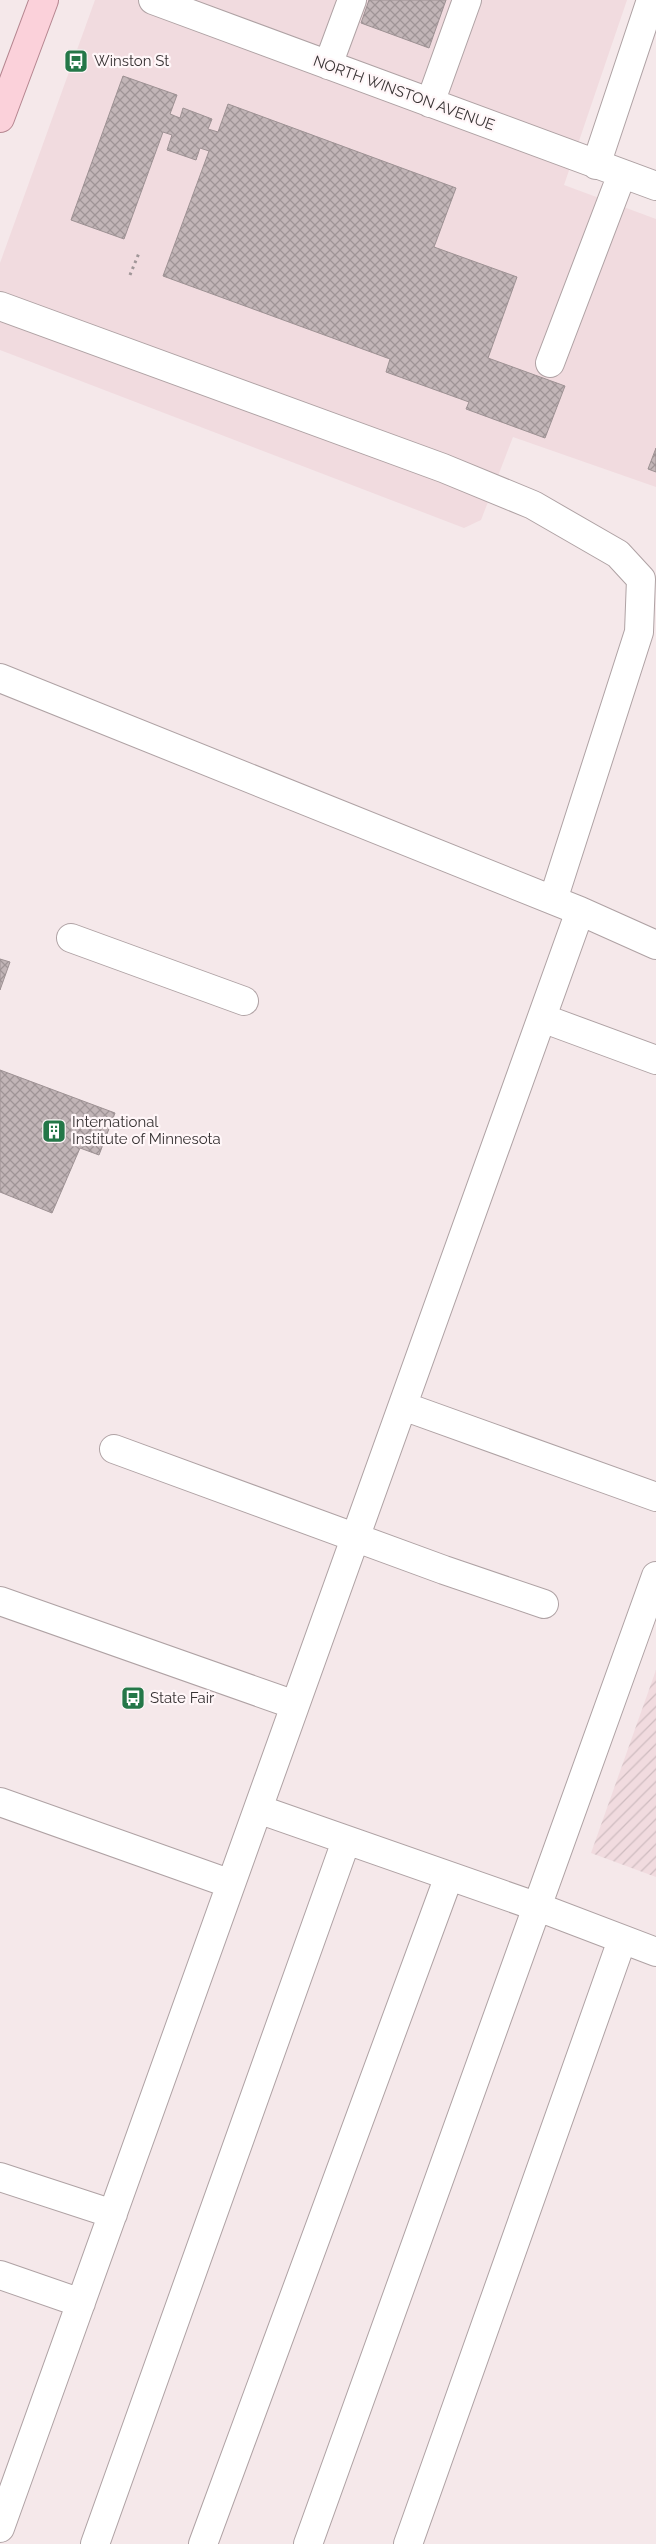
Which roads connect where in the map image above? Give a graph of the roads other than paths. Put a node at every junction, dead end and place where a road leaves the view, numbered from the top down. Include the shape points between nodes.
1 (44, 0) edge
2 (153, 0) edge
3 (352, 0) edge
4 (467, 0) edge
5 (651, 0) edge
6 (210, 10) edge
7 (328, 65) junction
8 (430, 103) junction
9 (0, 118) edge
10 (596, 165) junction
11 (622, 174) junction
12 (656, 186) edge
13 (0, 306) edge
14 (550, 363) dead end
15 (0, 678) edge
16 (553, 900) junction
17 (580, 911) junction
18 (71, 938) dead end
19 (656, 945) edge
20 (244, 1001) dead end
21 (542, 1018) junction
22 (656, 1060) edge
23 (403, 1406) junction
24 (114, 1448) dead end
25 (656, 1497) edge
26 (356, 1536) junction
27 (656, 1576) edge
28 (0, 1600) edge
29 (544, 1604) dead end
30 (295, 1705) junction
31 (0, 1802) edge
32 (258, 1809) junction
33 (346, 1840) junction
34 (449, 1876) junction
35 (231, 1884) junction
36 (538, 1907) junction
37 (622, 1940) junction
38 (656, 1952) edge
39 (0, 2177) edge
40 (113, 2214) junction
41 (0, 2275) edge
42 (81, 2303) junction
43 (0, 2528) edge
44 (95, 2544) edge
45 (203, 2544) edge
46 (308, 2544) edge
47 (408, 2544) edge

1 - 9 main road
2 - 6 street, NORTH WINSTON AVENUE
3 - 7 street
4 - 8 street
5 - 10 street
6 - 7 street, NORTH WINSTON AVENUE
7 - 8 street, NORTH WINSTON AVENUE
8 - 10 street, NORTH WINSTON AVENUE
10 - 11 street, NORTH WINSTON AVENUE
11 - 12 street, NORTH WINSTON AVENUE
11 - 14 street
13 - 16 street via 443,468 533,505 618,554 641,579 638,632
15 - 16 street
16 - 17 street
17 - 19 street
17 - 21 street
18 - 20 street
21 - 22 street
21 - 23 street
23 - 25 street
23 - 26 street
24 - 26 street
26 - 29 street
26 - 30 street
27 - 36 street
28 - 30 street
30 - 32 street
31 - 35 street
32 - 33 street
32 - 35 street
33 - 34 street
33 - 44 street
34 - 36 street
34 - 45 street
35 - 40 street
36 - 37 street
36 - 46 street
37 - 38 street
37 - 47 street
39 - 40 street
40 - 42 street
41 - 42 street
42 - 43 street

